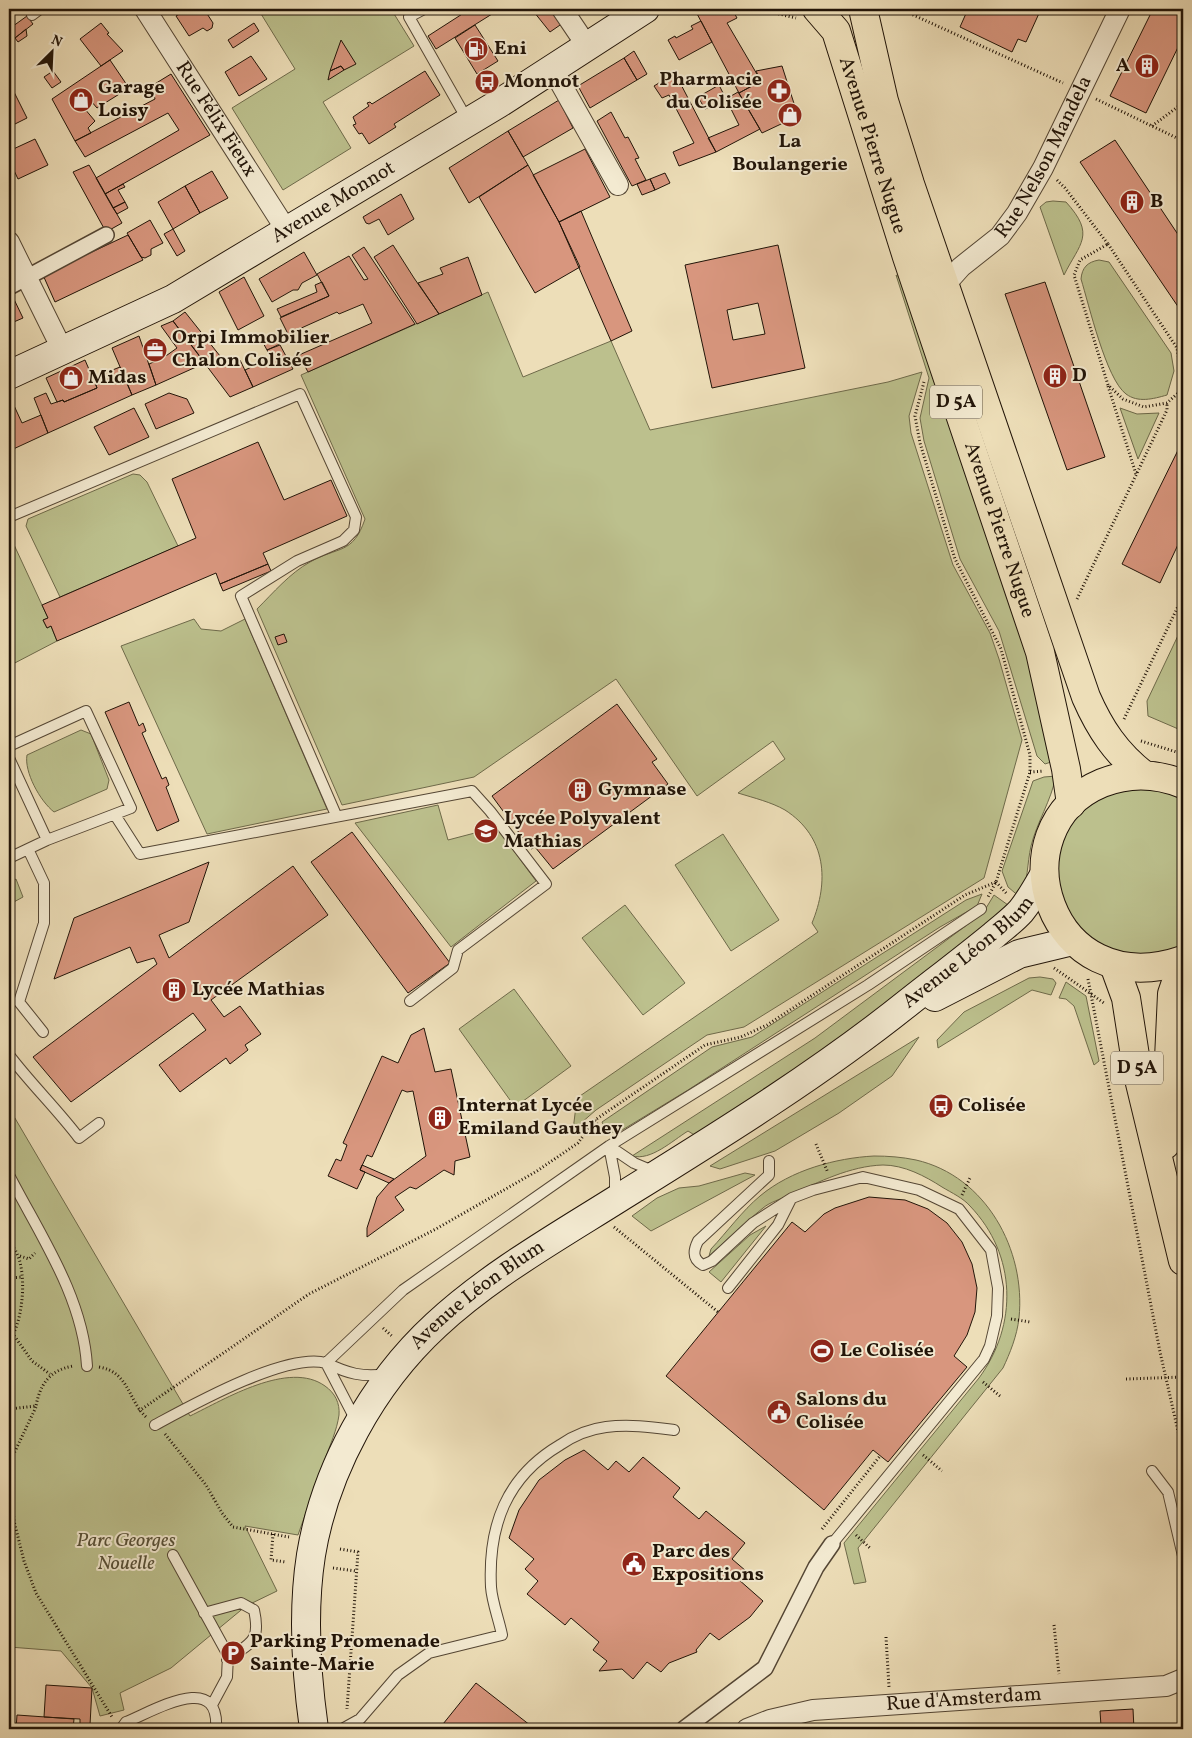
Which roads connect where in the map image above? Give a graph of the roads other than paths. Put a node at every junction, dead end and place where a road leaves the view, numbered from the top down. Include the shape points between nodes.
1 (145, 9) edge
2 (424, 9) edge
3 (562, 9) edge
4 (645, 9) edge
5 (864, 9) edge
6 (1120, 9) edge
7 (810, 17) edge
8 (587, 46) junction
9 (552, 68) junction
10 (468, 122) junction
11 (618, 185) dead end
12 (287, 231) junction
13 (106, 235) dead end
14 (9, 242) edge
15 (18, 283) edge
16 (944, 286) junction
17 (64, 351) junction
18 (9, 375) edge
19 (9, 517) edge
20 (9, 746) edge
21 (9, 758) edge
22 (1144, 775) junction
23 (1183, 784) edge
24 (1071, 804) junction
25 (115, 815) junction
26 (336, 815) junction
27 (48, 840) junction
28 (28, 850) junction
29 (9, 858) edge
30 (1044, 875) junction
31 (981, 909) dead end
32 (1093, 954) junction
33 (1183, 961) edge
34 (410, 1001) dead end
35 (886, 1020) junction
36 (43, 1032) dead end
37 (9, 1055) edge
38 (99, 1123) dead end
39 (609, 1146) junction
40 (770, 1161) dead end
41 (1163, 1171) junction
42 (659, 1173) junction
43 (9, 1175) edge
44 (792, 1198) junction
45 (605, 1207) junction
46 (1183, 1260) edge
47 (728, 1288) dead end
48 (326, 1363) junction
49 (87, 1366) road end
50 (392, 1373) junction
51 (155, 1425) road end
52 (674, 1430) dead end
53 (355, 1431) junction
54 (1152, 1471) dead end
55 (832, 1544) joint
56 (173, 1555) dead end
57 (1183, 1556) edge
58 (204, 1613) junction
59 (227, 1660) junction
60 (1183, 1679) edge
61 (212, 1705) junction
62 (119, 1726) edge
63 (216, 1729) edge
64 (314, 1729) edge
65 (342, 1729) edge
66 (684, 1729) edge
67 (748, 1729) edge

1 - 12 street, Rue Félix Fieux
2 - 10 lane via 409,17
3 - 8 street
4 - 8 main road, Avenue Monnot
5 - 16 main road, Avenue Pierre Nugue / D 5A via 884,100
6 - 16 street, Rue Nelson Mandela via 1018,213 1000,236 961,267
7 - 24 main road, Avenue Pierre Nugue / D 5A via 836,31 910,266 1040,652
8 - 9 main road, Avenue Monnot
9 - 10 main road, Avenue Monnot
9 - 11 street
10 - 12 main road, Avenue Monnot
12 - 17 main road, Avenue Monnot via 173,299
13 - 15 street
14 - 15 street
15 - 17 street
16 - 22 main road, Avenue Pierre Nugue / D 5A via 1096,722 1113,747
17 - 18 main road, Avenue Monnot
19 - 26 lane via 300,394 356,517 354,530 343,541 297,561 242,596
20 - 25 lane via 86,711 131,808
21 - 27 lane
22 - 23 main road
22 - 24 main road via 1112,779
24 - 30 main road via 1051,837
25 - 26 lane via 140,854
25 - 27 lane
26 - 34 lane via 472,791 546,884 458,950 454,968
27 - 28 lane
28 - 29 lane
28 - 36 lane via 44,883 44,922 19,1002
30 - 32 main road via 1048,899 1055,914
30 - 35 main road, Avenue Léon Blum via 1020,912
31 - 39 lane via 868,985
32 - 33 main road via 1138,969
32 - 35 main road, Avenue Léon Blum via 1019,954
32 - 41 main road, D 5A via 1126,998 1138,1075
33 - 41 main road, D 5A via 1172,994
35 - 42 main road, Avenue Léon Blum via 799,1082
37 - 38 lane via 79,1138
39 - 42 lane via 634,1163
39 - 45 lane via 615,1177
39 - 48 lane via 403,1290
40 - 44 lane via 769,1175 706,1231 694,1250 694,1257 698,1262 707,1264 753,1224
41 - 46 main road, D 5A
42 - 45 main road, Avenue Léon Blum
43 - 49 lane via 76,1304
44 - 47 lane via 778,1225
44 - 55 lane via 864,1178 918,1190 959,1209 991,1250 998,1288 994,1329 984,1358
45 - 50 main road, Avenue Léon Blum via 463,1302 422,1338
48 - 50 lane via 369,1377
48 - 51 lane via 314,1360 274,1368
48 - 53 lane via 352,1413
50 - 53 main road, Avenue Léon Blum
52 - 65 lane via 635,1425 604,1427 574,1436 543,1455 518,1480 502,1508 492,1540 491,1588 502,1635 429,1653 398,1675 360,1719
53 - 64 main road, Avenue Léon Blum via 330,1488 311,1557 307,1591 307,1674
54 - 57 lane via 1168,1492
55 - 66 street via 816,1567 765,1668
56 - 58 lane
58 - 59 lane via 228,1655
58 - 59 lane via 241,1603 254,1610 258,1628 253,1641
59 - 61 lane via 227,1677
60 - 67 street, Rue d'Amsterdam via 1166,1686 813,1710
61 - 62 lane via 199,1697 187,1697
61 - 63 lane via 217,1715

